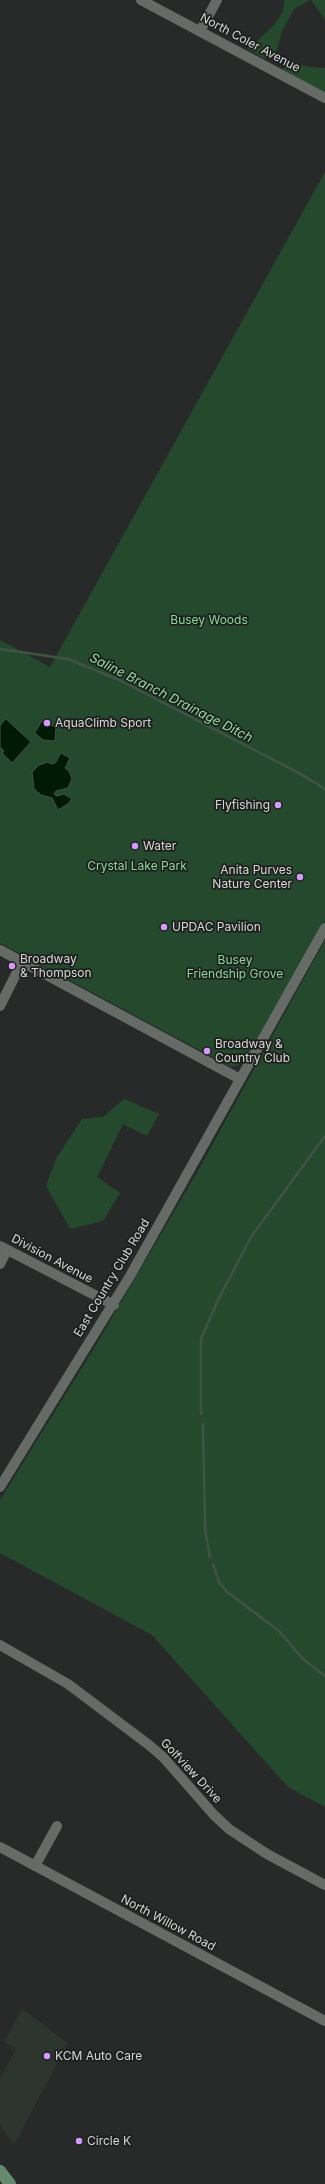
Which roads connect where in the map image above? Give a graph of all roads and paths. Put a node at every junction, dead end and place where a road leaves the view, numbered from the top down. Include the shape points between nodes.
1 (141, 0) edge
2 (217, 0) edge
3 (200, 31) junction
4 (325, 98) edge
5 (325, 928) edge
6 (0, 950) edge
7 (22, 962) junction
8 (0, 1006) edge
9 (240, 1079) junction
10 (4, 1248) edge
11 (0, 1264) edge
12 (114, 1305) junction
13 (0, 1487) edge
14 (0, 1645) edge
15 (57, 1826) dead end
16 (0, 1847) edge
17 (36, 1866) junction
18 (325, 1885) edge
19 (325, 2021) edge
20 (0, 2171) edge
21 (10, 2184) edge

1 - 3 street, North Coler Avenue
2 - 3 street
3 - 4 street, North Coler Avenue
5 - 9 street, East Country Club Road
6 - 7 street
7 - 8 street
7 - 9 street
9 - 12 street, East Country Club Road
10 - 11 street
10 - 12 street, Division Avenue
12 - 13 street, East Country Club Road
14 - 18 street, Golfview Drive via 62,1680 149,1745 229,1829 266,1854
15 - 17 street
16 - 17 street, North Willow Road
17 - 19 street, North Willow Road
20 - 21 main road

